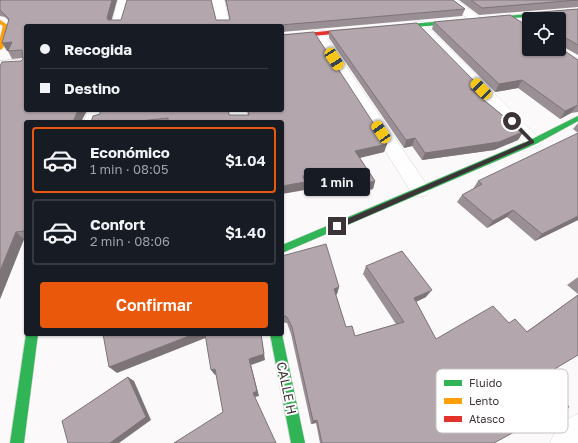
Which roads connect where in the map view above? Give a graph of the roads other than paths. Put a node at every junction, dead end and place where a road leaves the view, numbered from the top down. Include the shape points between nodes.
1 (124, 0) edge
2 (218, 0) edge
3 (450, 0) edge
4 (578, 11) edge
5 (510, 17) junction
6 (476, 20) junction
7 (0, 21) edge
8 (118, 24) edge
9 (224, 24) edge
10 (419, 25) junction
11 (522, 25) edge
12 (318, 34) junction
13 (284, 37) edge
14 (0, 48) edge
15 (24, 63) edge
16 (0, 65) edge
17 (578, 118) edge
18 (532, 142) junction
19 (420, 190) junction
20 (284, 248) edge
21 (32, 336) edge
22 (276, 336) edge
23 (578, 430) edge
24 (17, 443) edge
25 (298, 443) edge
26 (566, 443) edge

1 - 8 street
2 - 9 street
3 - 6 street
4 - 5 street
5 - 6 street
5 - 11 street
6 - 10 street
7 - 14 street via 6,26
10 - 12 street
10 - 18 street
12 - 13 street
12 - 19 street
15 - 16 street
17 - 18 street
18 - 19 street
19 - 20 street
21 - 24 street
22 - 25 street, CALLE H
23 - 26 street

